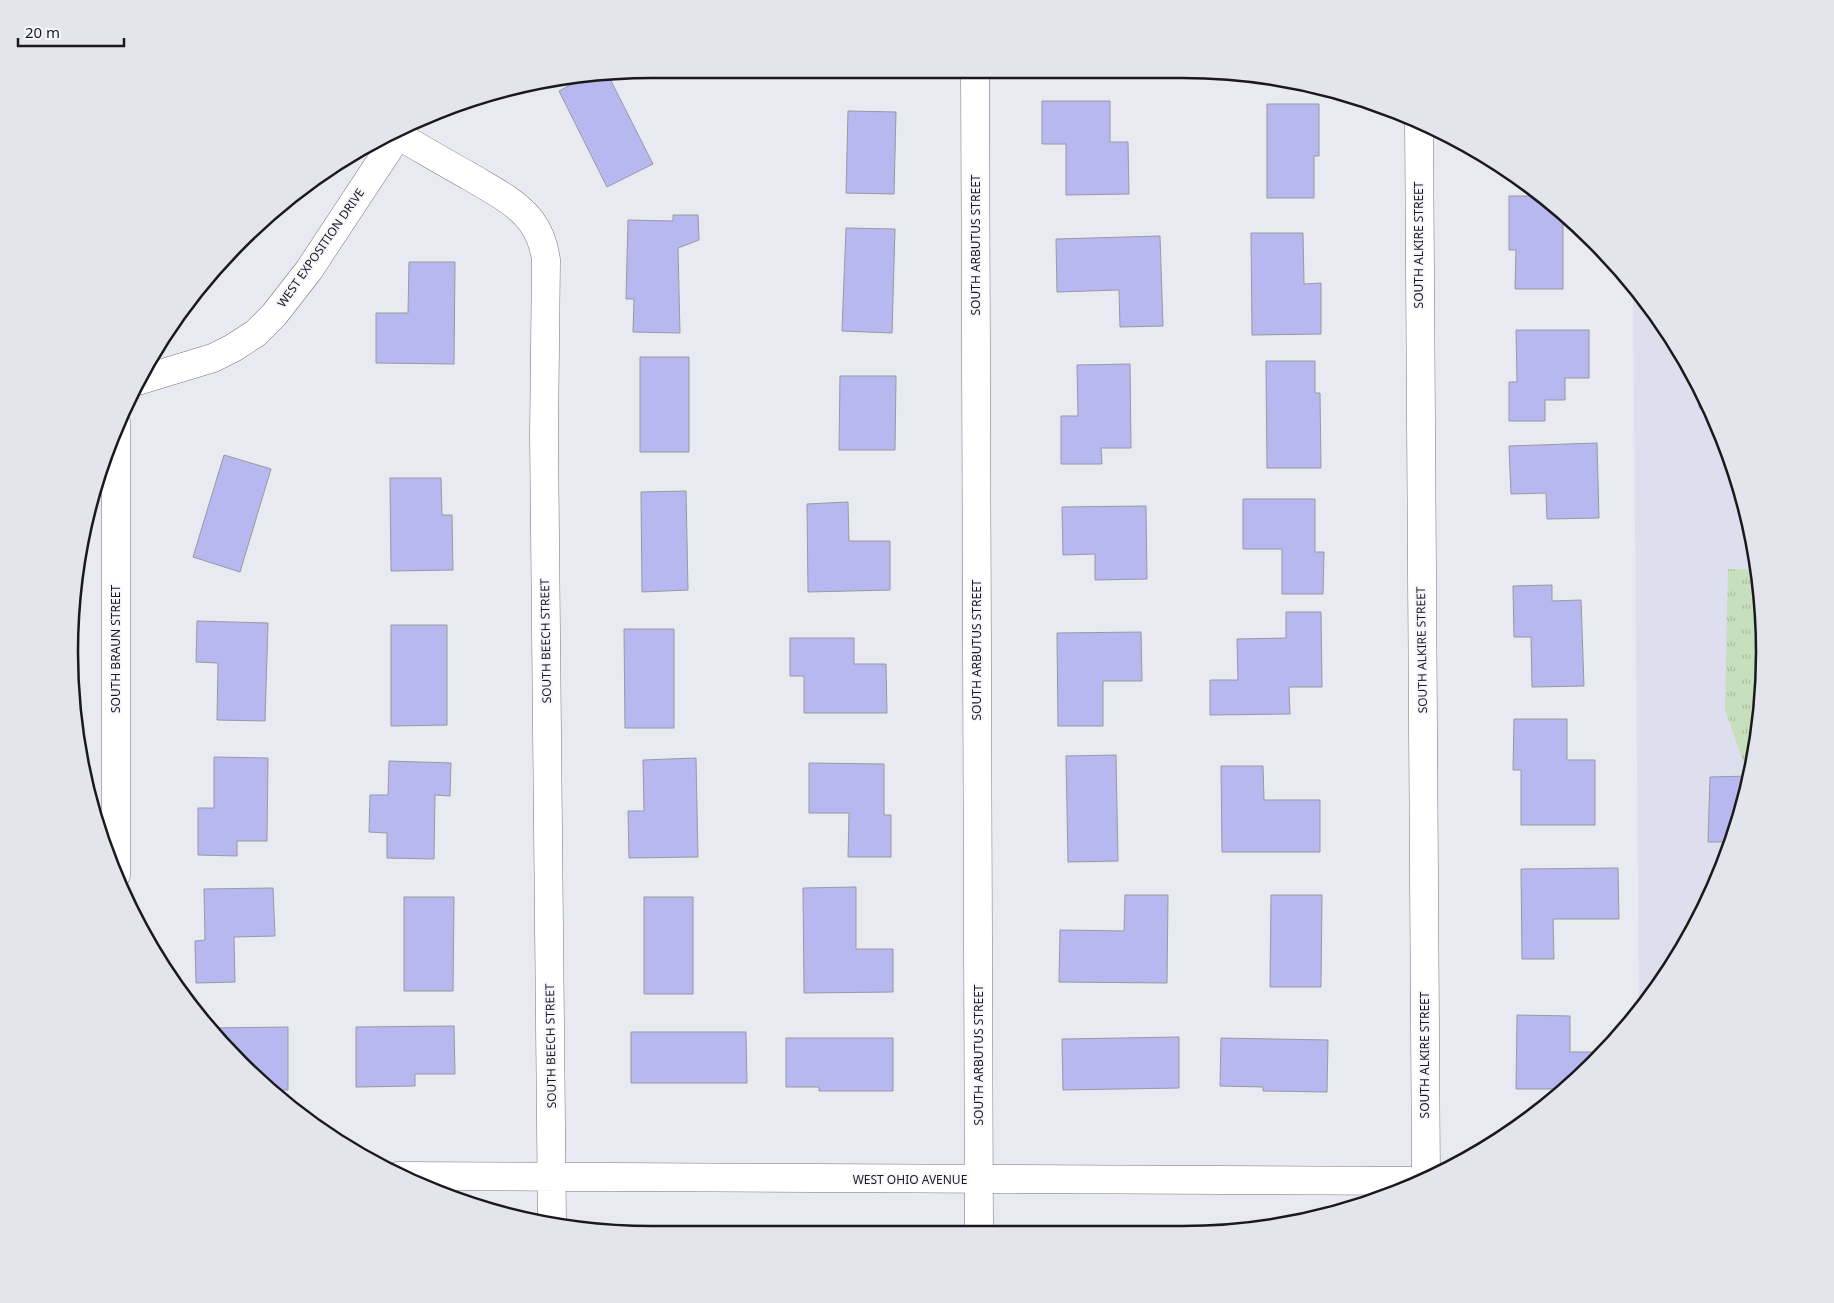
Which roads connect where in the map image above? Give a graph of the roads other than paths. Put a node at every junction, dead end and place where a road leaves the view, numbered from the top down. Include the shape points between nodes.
1 (975, 78) edge
2 (1419, 129) edge
3 (405, 134) edge
4 (397, 138) edge
5 (147, 378) edge
6 (116, 445) edge
7 (116, 858) edge
8 (1426, 1171) edge
9 (420, 1176) edge
10 (552, 1177) junction
11 (979, 1180) junction
12 (1404, 1181) edge
13 (552, 1216) edge
14 (980, 1226) edge

1 - 11 street, SOUTH ARBUTUS STREET
2 - 8 street, SOUTH ALKIRE STREET
3 - 10 street, SOUTH BEECH STREET via 518,208 538,231 545,253
4 - 5 street, WEST EXPOSITION DRIVE via 309,270 256,333 213,358
6 - 7 street, SOUTH BRAUN STREET
9 - 10 street, WEST OHIO AVENUE
10 - 11 street, WEST OHIO AVENUE
10 - 13 street, SOUTH BEECH STREET
11 - 12 street, WEST OHIO AVENUE
11 - 14 street, SOUTH ARBUTUS STREET

